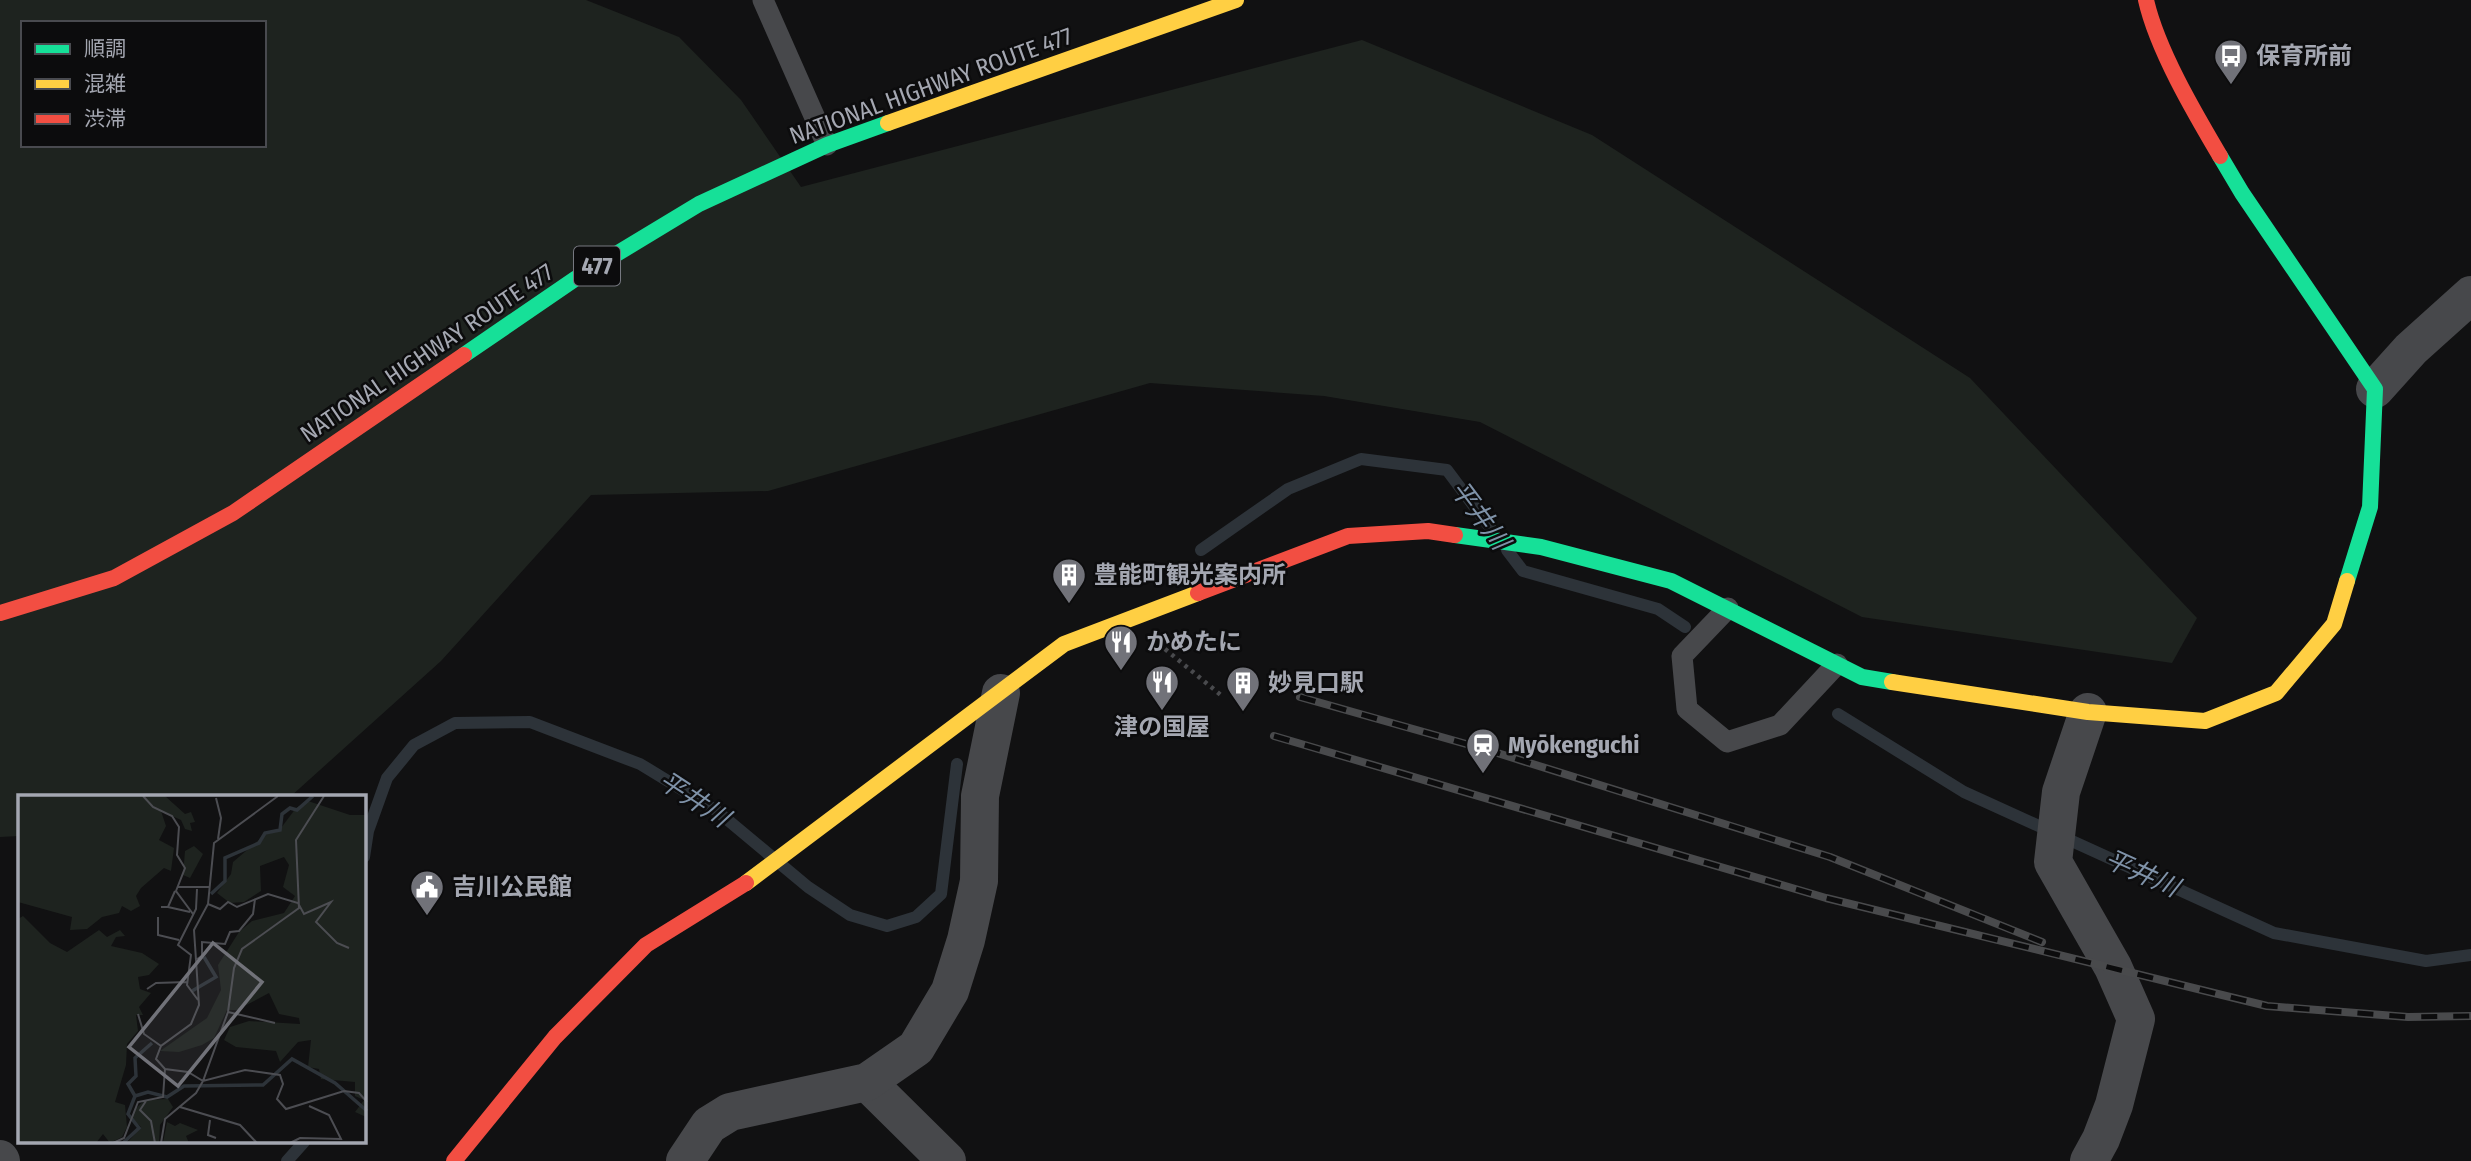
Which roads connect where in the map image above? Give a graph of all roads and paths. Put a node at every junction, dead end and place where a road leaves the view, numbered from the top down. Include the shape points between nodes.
1 (763, 0) edge
2 (1236, 0) edge
3 (2146, 0) edge
4 (827, 145) junction
5 (2471, 295) edge
6 (2375, 389) junction
7 (1728, 608) junction
8 (0, 613) edge
9 (1129, 619) junction
10 (1838, 664) junction
11 (1001, 693) junction
12 (1222, 696) dead end
13 (2088, 712) junction
14 (867, 1082) junction
15 (454, 1161) edge
16 (685, 1161) edge
17 (947, 1161) edge
18 (2089, 1161) edge

1 - 4 lane
2 - 4 main road, NATIONAL HIGHWAY ROUTE 477 / 477
3 - 6 main road via 2151,22 2198,119 2242,193
4 - 8 main road, NATIONAL HIGHWAY ROUTE 477 / 477 via 699,205 575,279 233,513 114,578
5 - 6 street
6 - 13 main road via 2370,507 2334,624 2276,693 2205,721
7 - 9 main road via 1671,581 1541,547 1428,531 1348,536
7 - 10 main road
7 - 10 lane via 1682,656 1687,709 1727,742 1780,725
9 - 11 main road via 1064,643
9 - 12 path
10 - 13 main road via 1862,677
11 - 14 street via 980,796 979,881 950,991 916,1048
11 - 15 main road via 760,874 646,945 555,1037
13 - 18 street via 2062,792 2053,862 2113,967 2136,1019 2114,1105
14 - 16 street via 730,1112 709,1125
14 - 17 street

